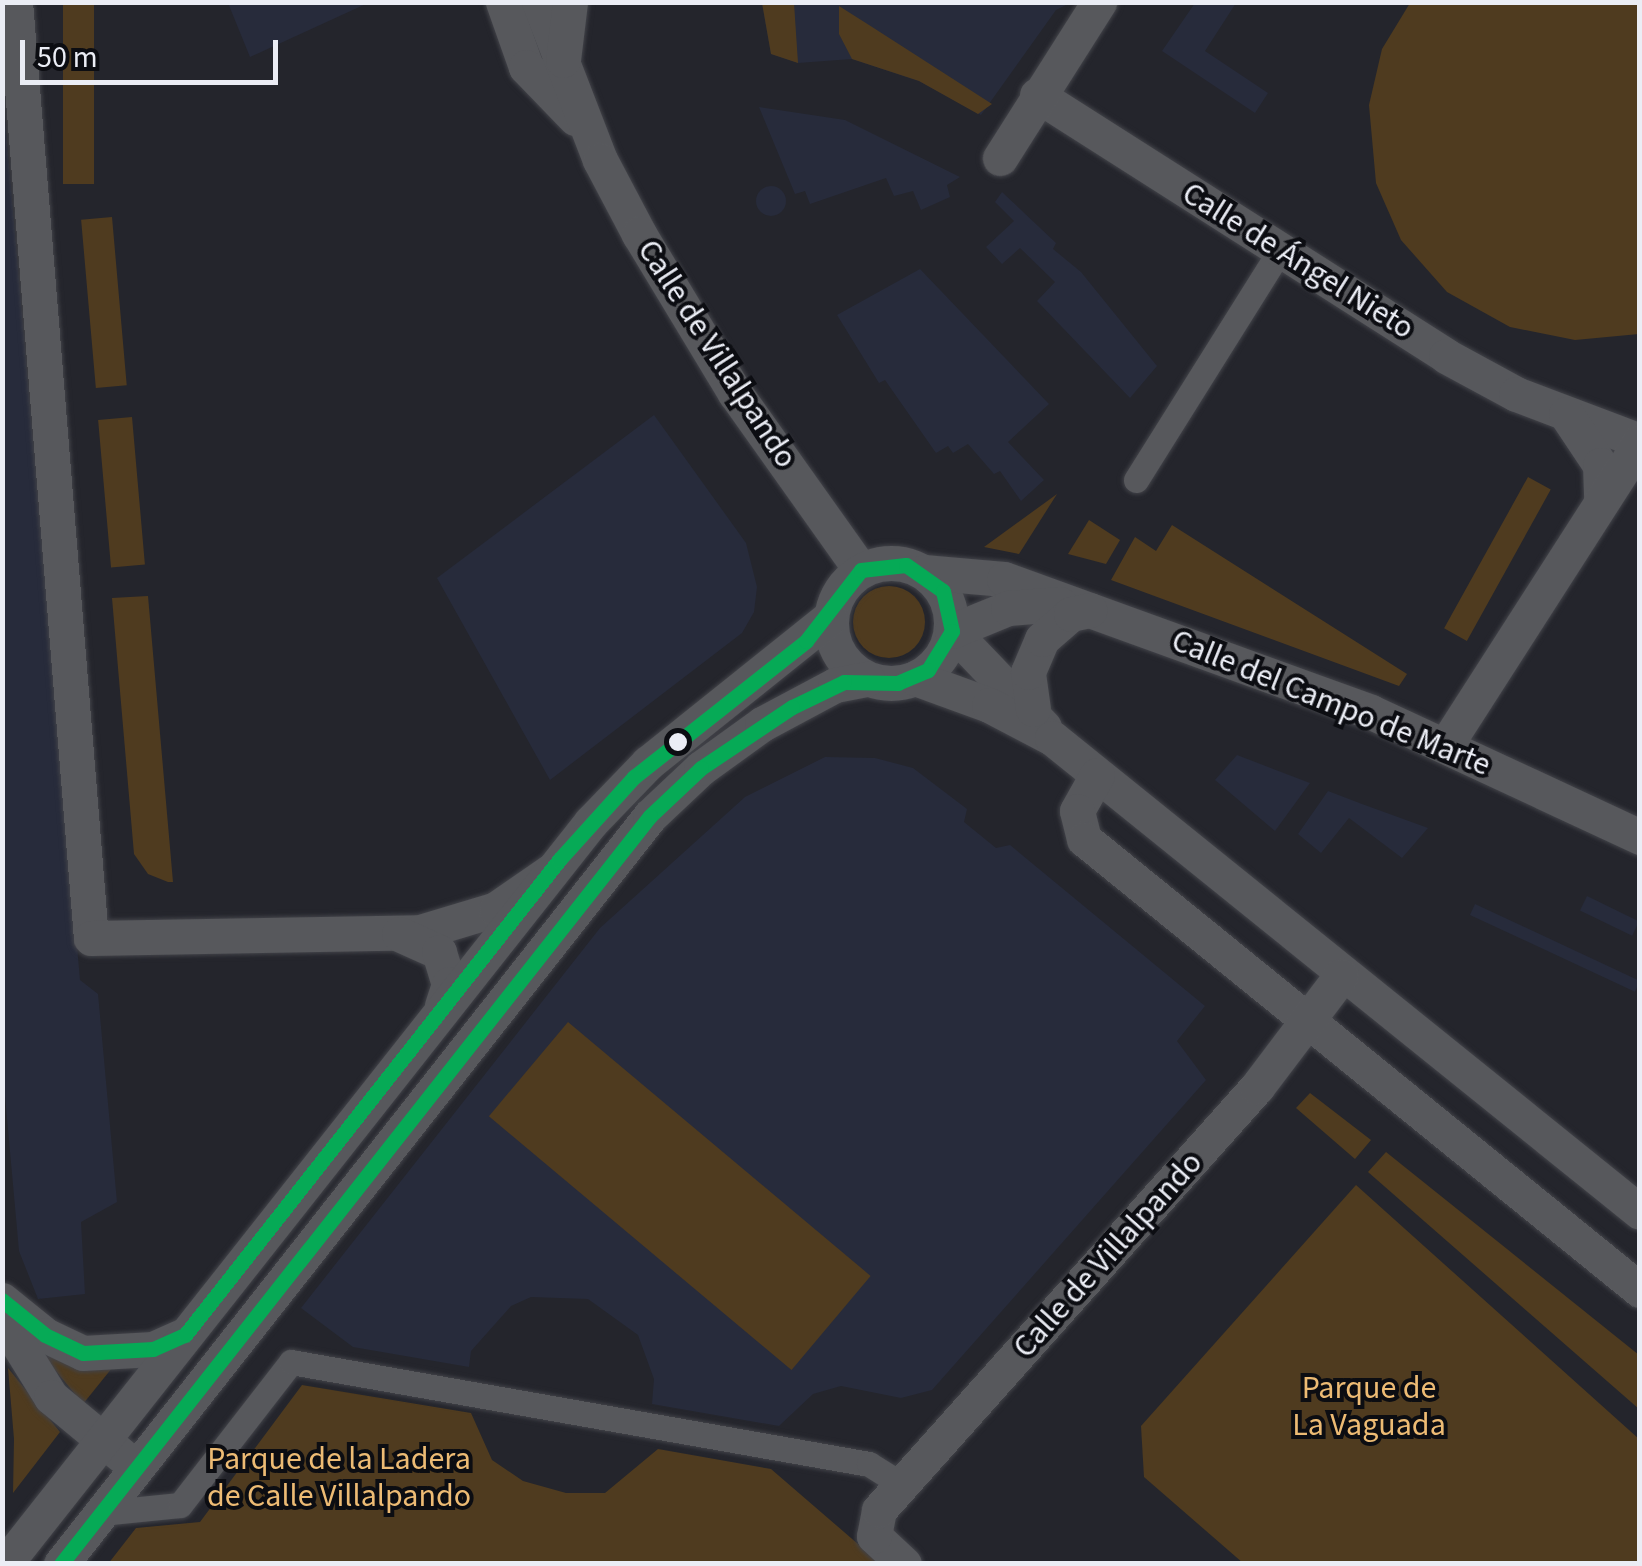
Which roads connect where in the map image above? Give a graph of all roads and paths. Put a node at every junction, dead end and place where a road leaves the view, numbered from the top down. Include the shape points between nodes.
1 (16, 2) edge
2 (503, 2) edge
3 (539, 2) edge
4 (570, 2) edge
5 (1098, 2) edge
6 (563, 70) junction
7 (1037, 95) junction
8 (587, 128) junction
9 (1000, 158) dead end
10 (1280, 250) junction
11 (1640, 411) edge
12 (1566, 414) junction
13 (1640, 442) edge
14 (1136, 480) dead end
15 (1600, 502) junction
16 (861, 570) junction
17 (924, 572) junction
18 (1081, 607) junction
19 (830, 617) junction
20 (952, 631) junction
21 (915, 678) junction
22 (867, 679) junction
23 (1042, 723) junction
24 (1447, 743) junction
25 (1097, 775) junction
26 (1640, 837) edge
27 (551, 871) junction
28 (398, 934) junction
29 (1341, 976) junction
30 (442, 1006) junction
31 (1306, 1018) junction
32 (1640, 1212) edge
33 (1640, 1290) edge
34 (2, 1300) edge
35 (2, 1318) edge
36 (186, 1335) junction
37 (103, 1441) junction
38 (136, 1466) junction
39 (902, 1485) junction
40 (101, 1513) junction
41 (5, 1564) edge
42 (61, 1564) edge
43 (904, 1564) edge

1 - 28 street via 91,938
2 - 8 street, Calle de Villalpando via 526,67
3 - 6 street, Calle de Villalpando
4 - 6 street
5 - 7 street
6 - 8 street, Calle de Villalpando
7 - 9 street
7 - 10 street, Calle de Ángel Nieto
8 - 16 street, Calle de Villalpando via 631,220 735,393
10 - 12 street, Calle de Ángel Nieto via 1446,356
10 - 14 street
11 - 12 street, Calle de Ángel Nieto
12 - 13 street, Calle de Ángel Nieto
12 - 15 street via 1600,465
13 - 15 street
15 - 24 street
16 - 17 street via 897,562
16 - 19 street via 838,594
17 - 18 street, Calle del Campo de Marte via 994,576
17 - 20 street via 948,599
18 - 20 street, Calle del Campo de Marte via 1008,608
18 - 23 street via 1042,639 1028,672
18 - 24 street, Calle del Campo de Marte
19 - 22 street via 836,648
19 - 27 street via 648,764
20 - 21 street via 934,666
20 - 23 street
21 - 22 street via 890,684
21 - 23 street
22 - 38 street via 835,685 762,724 658,806
23 - 25 street
24 - 26 street, Calle del Campo de Marte
25 - 29 street
25 - 31 street via 1077,811 1084,839
27 - 28 street via 474,918
27 - 30 street
28 - 30 street via 429,942 439,952 449,984
29 - 31 street, Calle de Villalpando
29 - 32 street
30 - 36 street
31 - 33 street
31 - 39 street, Calle de Villalpando via 1258,1087
34 - 36 street via 45,1335 83,1353 153,1349
35 - 37 street via 42,1387
36 - 37 street
37 - 38 street
37 - 41 street
38 - 40 street
39 - 40 street via 869,1464 292,1362 180,1505
39 - 43 street, Calle de Villalpando via 872,1523 878,1542
40 - 42 street

